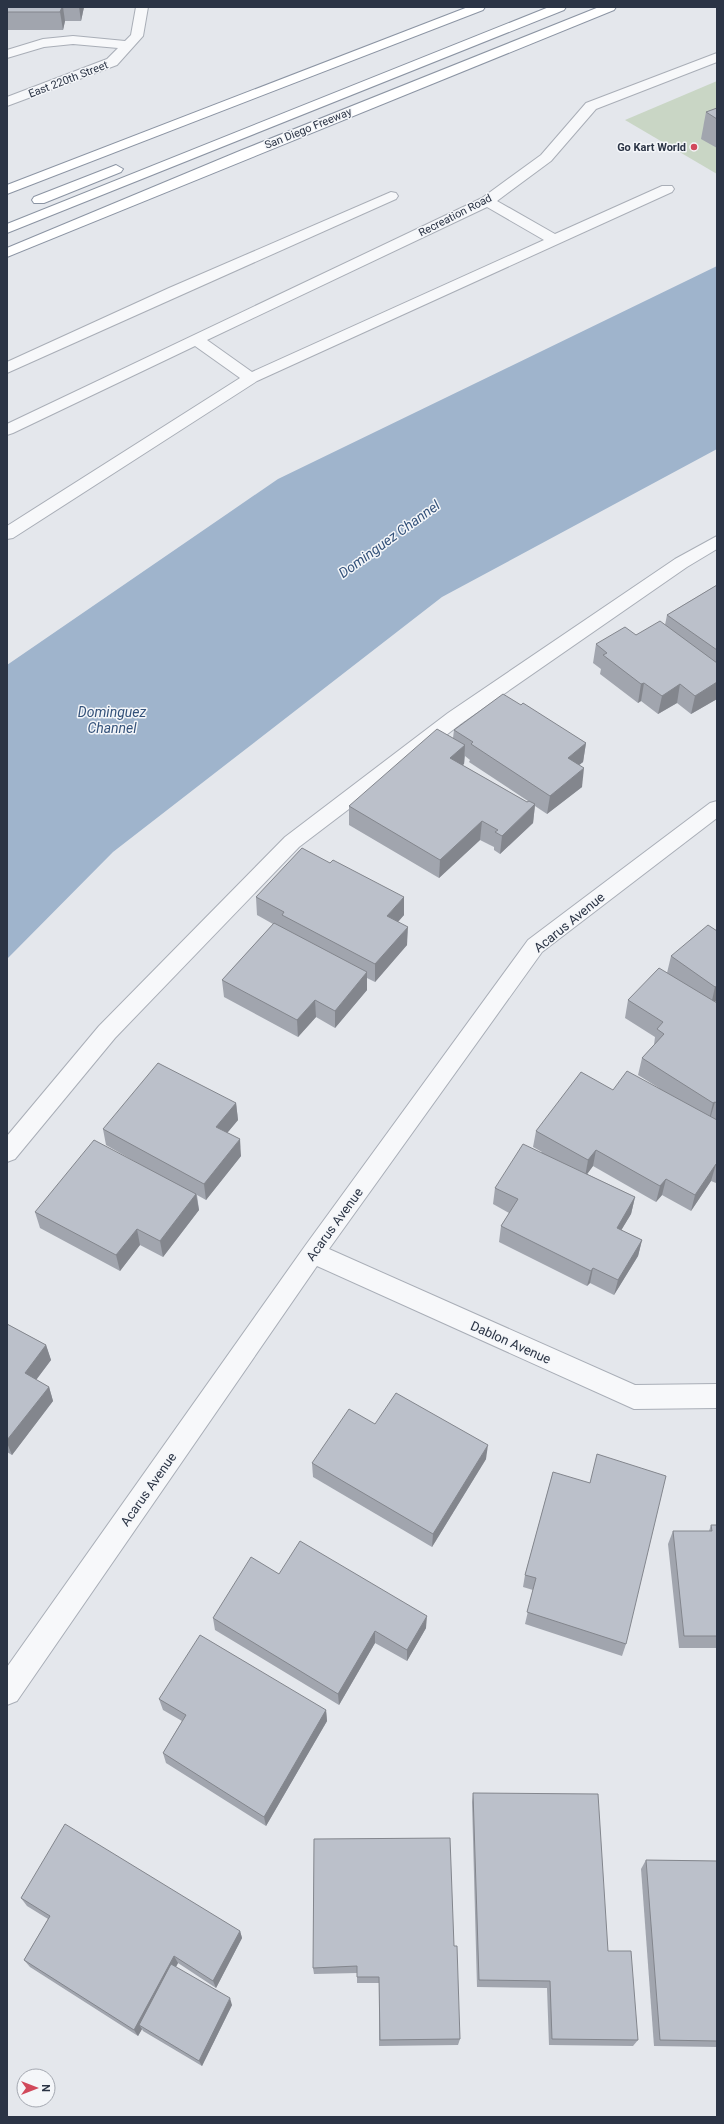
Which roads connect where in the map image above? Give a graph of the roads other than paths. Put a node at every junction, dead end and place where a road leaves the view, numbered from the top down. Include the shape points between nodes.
1 (142, 7) edge
2 (478, 7) edge
3 (533, 7) edge
4 (560, 7) edge
5 (610, 7) edge
6 (128, 45) junction
7 (7, 54) edge
8 (717, 57) edge
9 (7, 102) edge
10 (251, 117) dead end
11 (125, 166) dead end
12 (666, 189) dead end
13 (7, 190) edge
14 (391, 196) dead end
15 (487, 201) junction
16 (29, 205) dead end
17 (7, 229) edge
18 (555, 240) junction
19 (7, 253) edge
20 (196, 340) junction
21 (7, 368) edge
22 (251, 378) junction
23 (7, 430) edge
24 (7, 534) edge
25 (717, 542) edge
26 (717, 808) edge
27 (7, 1152) edge
28 (313, 1253) junction
29 (717, 1396) edge
30 (7, 1691) edge

1 - 6 street, East 220th Street via 138,36
2 - 13 highway
3 - 10 highway
4 - 17 highway
5 - 19 highway, San Diego Freeway
6 - 7 street via 73,40 43,43
6 - 9 street, East 220th Street via 112,62
8 - 15 street, Recreation Road via 591,106 546,158
11 - 16 highway
12 - 18 street
14 - 21 street via 174,291
15 - 18 street
15 - 20 street, Recreation Road
18 - 22 street
20 - 22 street
20 - 23 street, Recreation Road
22 - 24 street
25 - 27 street via 681,563 455,718 292,842 107,1032
26 - 28 street, Acarus Avenue via 535,946
28 - 29 street, Dablon Avenue via 634,1397
28 - 30 street, Acarus Avenue

